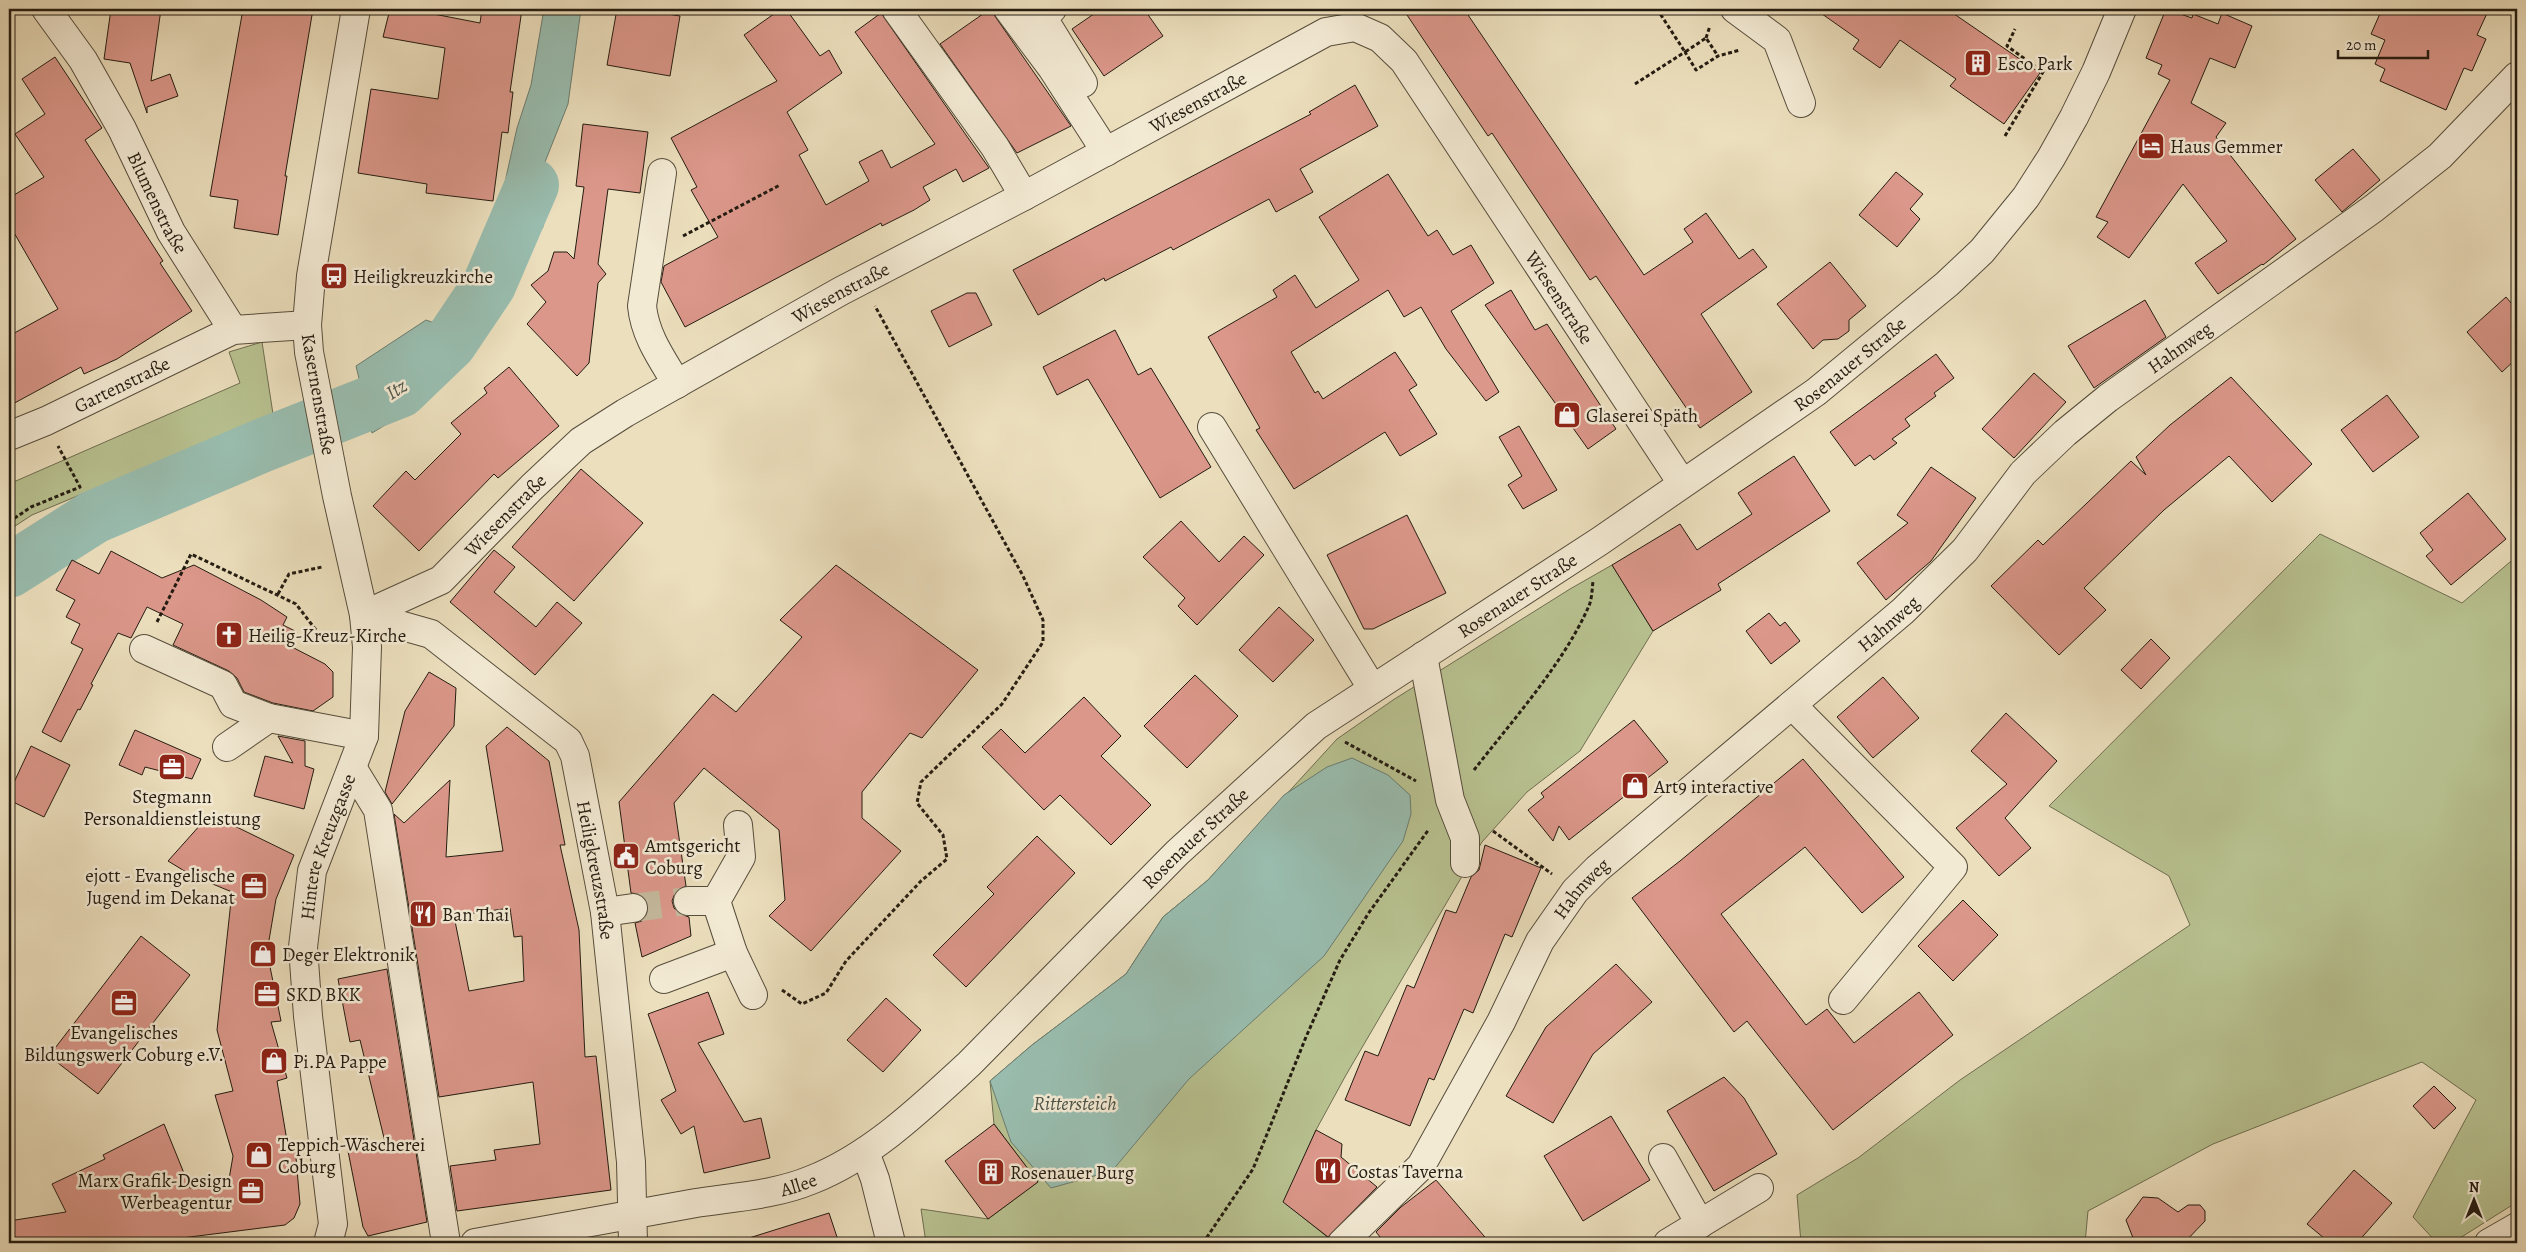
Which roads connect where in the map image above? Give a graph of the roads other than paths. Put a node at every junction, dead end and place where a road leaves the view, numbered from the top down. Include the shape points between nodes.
1 (46, 9) edge
2 (356, 9) edge
3 (896, 9) edge
4 (1008, 9) edge
5 (1052, 9) edge
6 (1735, 9) edge
7 (2122, 9) edge
8 (1360, 18) edge
9 (2517, 76) edge
10 (1801, 104) dead end
11 (1113, 148) junction
12 (662, 173) dead end
13 (1024, 196) junction
14 (307, 325) junction
15 (233, 330) junction
16 (677, 384) junction
17 (1212, 427) dead end
18 (9, 436) edge
19 (1682, 484) junction
20 (364, 615) junction
21 (144, 649) road end
22 (1423, 656) junction
23 (1372, 688) junction
24 (366, 689) joint
25 (1792, 705) junction
26 (269, 718) junction
27 (364, 736) junction
28 (227, 747) dead end
29 (353, 769) junction
30 (738, 825) dead end
31 (1465, 863) dead end
32 (716, 901) junction
33 (688, 902) tunnel mouth
34 (633, 908) tunnel mouth
35 (605, 912) junction
36 (732, 953) junction
37 (664, 978) dead end
38 (753, 995) road end
39 (1843, 1000) dead end
40 (865, 1152) junction
41 (1663, 1158) dead end
42 (1759, 1188) dead end
43 (632, 1215) junction
44 (1700, 1224) junction
45 (2517, 1227) edge
46 (328, 1243) edge
47 (446, 1243) edge
48 (475, 1243) edge
49 (633, 1243) edge
50 (891, 1243) edge
51 (1342, 1243) edge
52 (1668, 1243) edge
53 (2489, 1243) edge

1 - 15 street, Blumenstraße via 83,60 122,129 171,232
2 - 14 street, Kasernenstraße via 311,276
3 - 13 street via 995,146
4 - 11 street
5 - 11 street via 1043,18
6 - 10 street via 1777,40
7 - 19 street, Rosenauer Straße via 2096,72 2051,158 2026,197 1982,251 1816,392
8 - 11 street, Wiesenstraße via 1326,32
8 - 19 street, Wiesenstraße via 1404,62
9 - 25 street, Hahnweg via 2440,156 2374,208 2064,433 2024,474 1958,556 1903,611
11 - 13 street, Wiesenstraße
12 - 16 street via 642,306 643,321
13 - 16 street, Wiesenstraße
14 - 15 street
14 - 20 street, Kasernenstraße via 309,352 337,496
15 - 18 street, Gartenstraße
16 - 20 street, Wiesenstraße via 581,441 441,580
17 - 23 street
19 - 22 street, Rosenauer Straße
20 - 24 street, Kasernenstraße
20 - 35 street, Heiligkreuzstraße via 431,634 568,741 575,756
21 - 26 street via 223,685 233,704
22 - 23 street, Rosenauer Straße
22 - 31 street via 1450,800 1465,838
23 - 40 street, Rosenauer Straße via 1316,726 1177,853 969,1064
24 - 27 street, Hintere Kreuzgasse
25 - 39 street via 1953,867
25 - 51 street, Hahnweg via 1575,891 1540,942 1501,1022 1420,1166
26 - 27 street
26 - 28 street
27 - 29 street, Hintere Kreuzgasse
29 - 46 street, Hintere Kreuzgasse via 312,871 302,946 333,1224
29 - 47 street via 378,810
30 - 32 street via 741,857
32 - 33 street
32 - 36 street
34 - 35 street
35 - 43 street, Heiligkreuzstraße via 632,1162
36 - 37 street
36 - 38 street
40 - 43 street, Allee via 811,1180 765,1193
40 - 50 street
41 - 44 street
42 - 44 street
43 - 48 street, Allee
43 - 49 street, Heiligkreuzstraße
44 - 52 street
45 - 53 street

